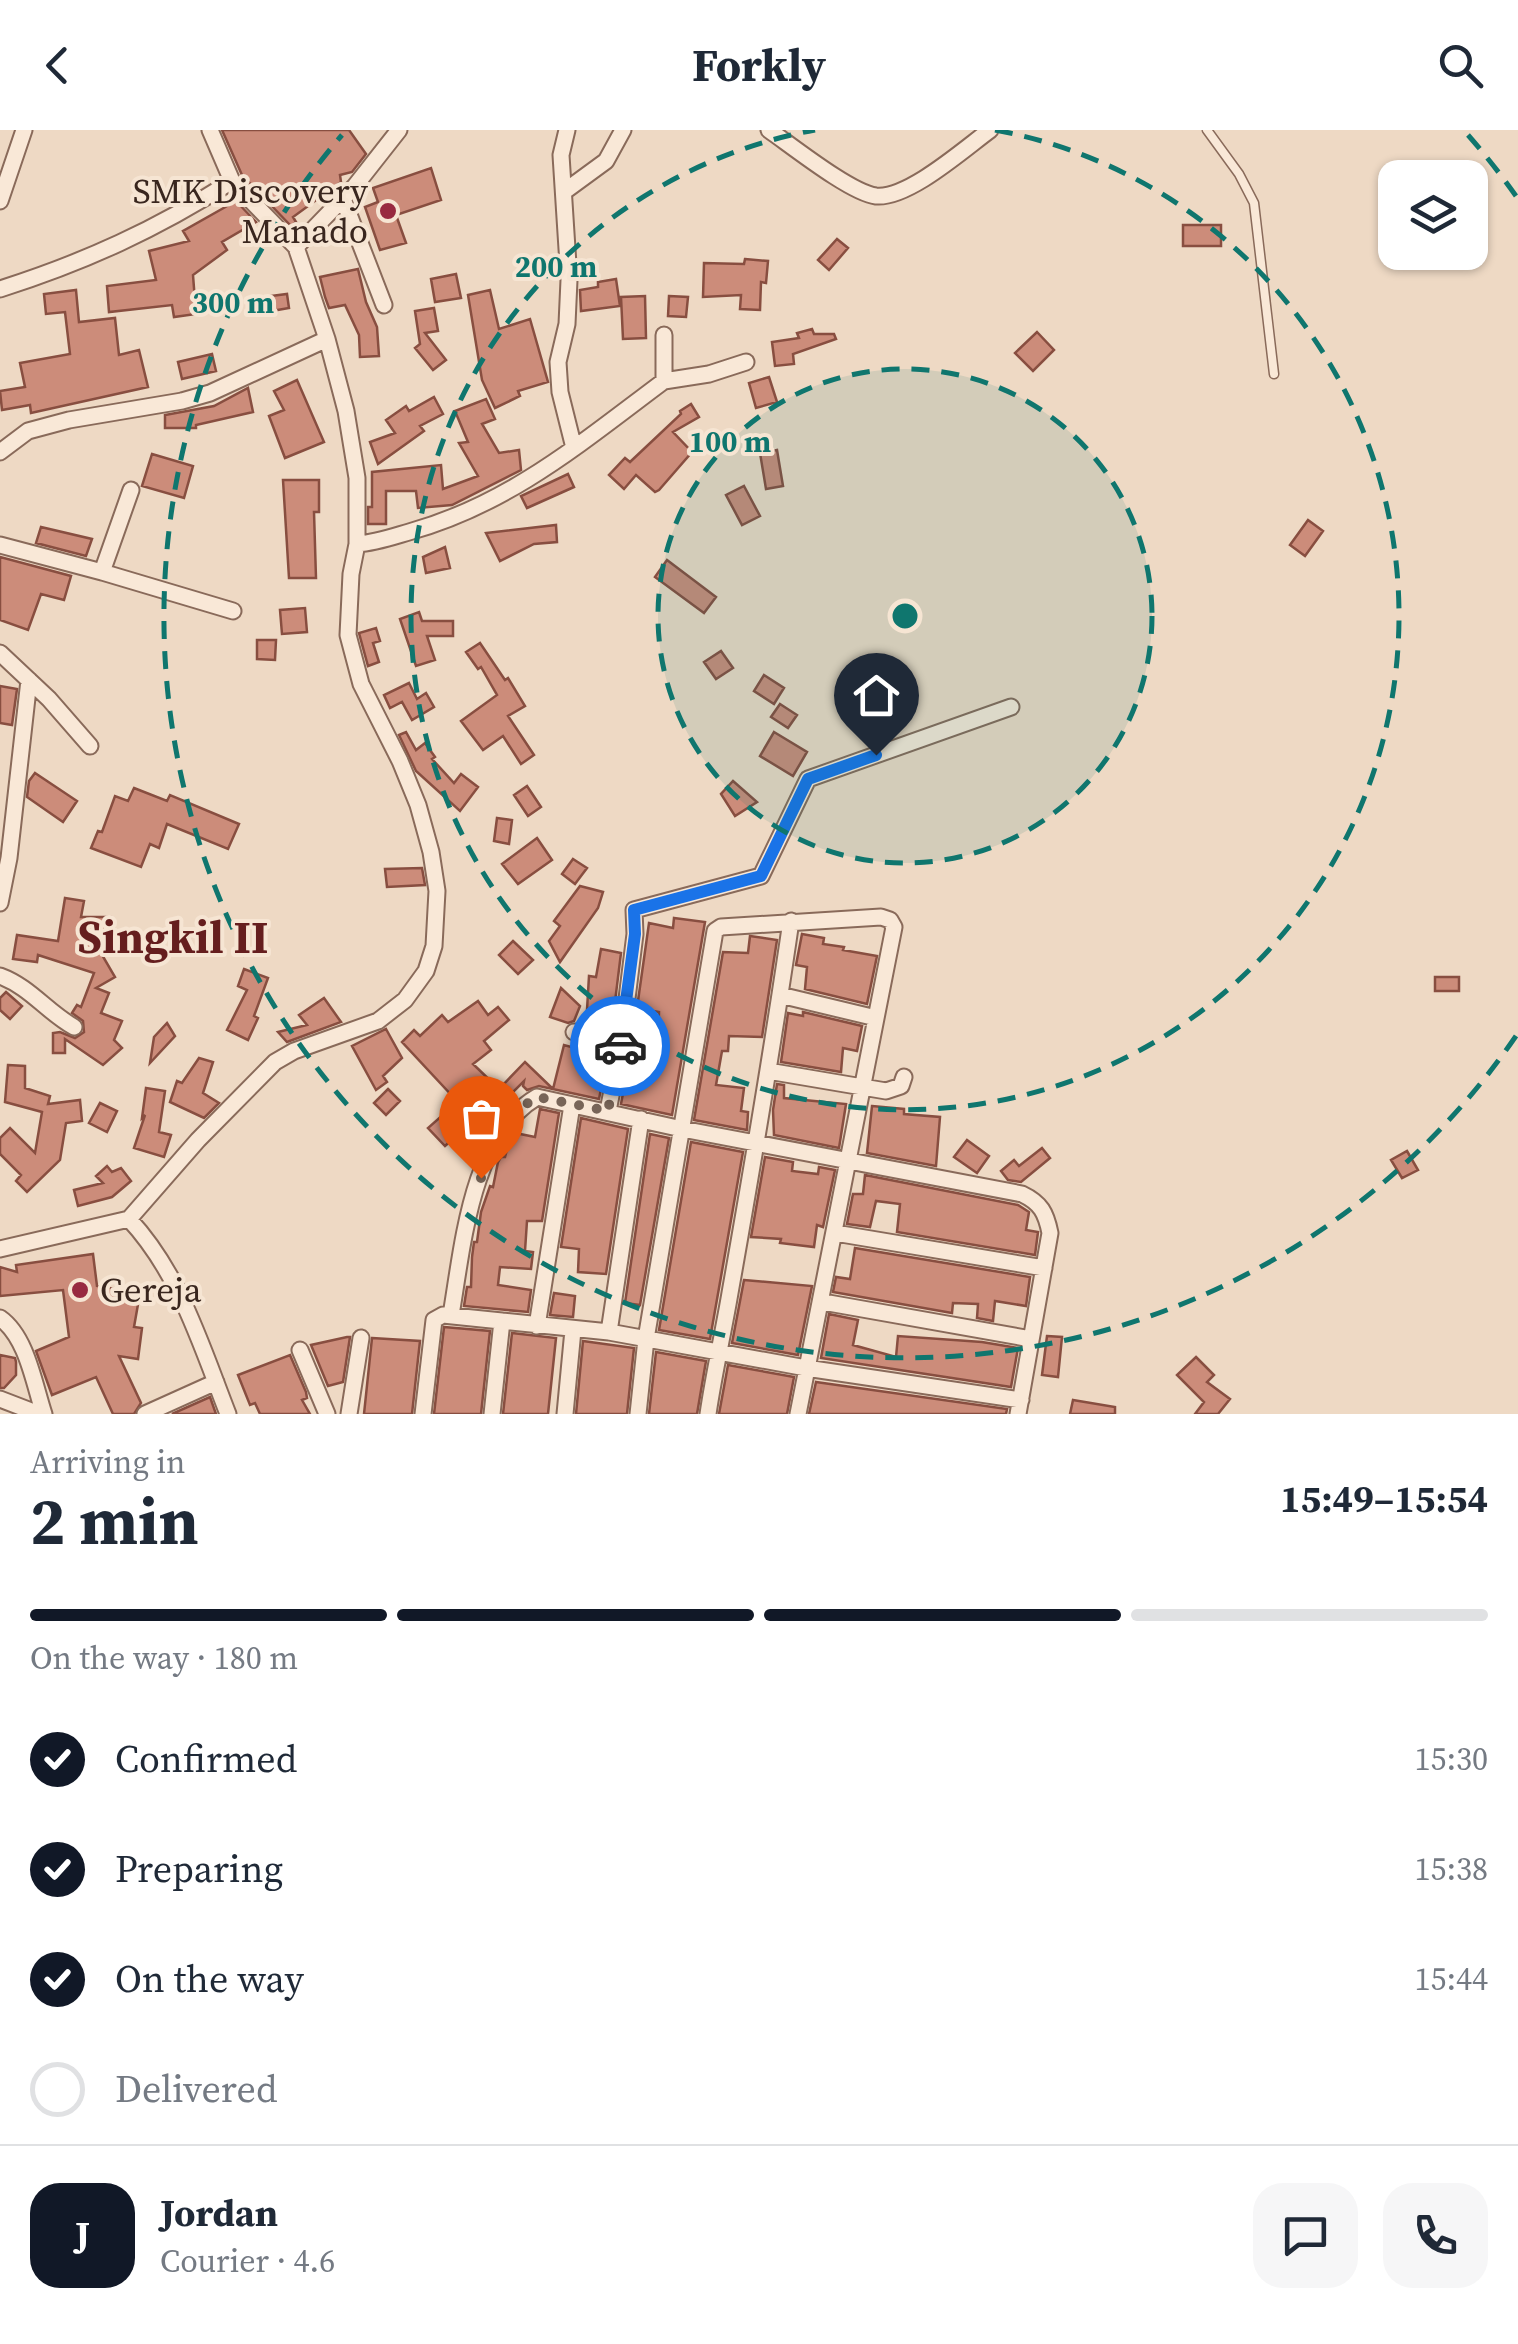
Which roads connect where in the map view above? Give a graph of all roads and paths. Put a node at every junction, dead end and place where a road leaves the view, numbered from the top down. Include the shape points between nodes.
1 (24, 130) edge
2 (210, 130) edge
3 (399, 130) edge
4 (567, 130) edge
5 (624, 130) edge
6 (769, 130) edge
7 (990, 130) edge
8 (1207, 130) edge
9 (232, 180) junction
10 (565, 191) junction
11 (343, 199) junction
12 (0, 201) edge
13 (296, 246) junction
14 (0, 290) edge
15 (384, 305) dead end
16 (664, 335) dead end
17 (327, 339) junction
18 (746, 362) dead end
19 (1274, 374) dead end
20 (664, 381) junction
21 (574, 448) junction
22 (0, 452) edge
23 (131, 490) dead end
24 (357, 544) junction
25 (0, 545) edge
26 (102, 572) junction
27 (233, 611) dead end
28 (0, 652) edge
29 (29, 680) junction
30 (1011, 706) dead end
31 (90, 746) dead end
32 (4, 854) edge
33 (0, 903) edge
34 (790, 921) junction
35 (0, 976) edge
36 (780, 995) junction
37 (876, 1018) junction
38 (74, 1027) dead end
39 (574, 1032) dead end
40 (622, 1039) junction
41 (768, 1071) junction
42 (904, 1077) dead end
43 (862, 1088) junction
44 (572, 1105) junction
45 (608, 1111) junction
46 (642, 1120) junction
47 (682, 1129) junction
48 (756, 1142) junction
49 (848, 1161) junction
50 (129, 1218) junction
51 (834, 1233) junction
52 (0, 1249) edge
53 (1044, 1268) junction
54 (822, 1302) junction
55 (451, 1315) junction
56 (0, 1318) edge
57 (502, 1321) junction
58 (537, 1326) junction
59 (573, 1330) junction
60 (610, 1332) junction
61 (361, 1338) dead end
62 (646, 1339) junction
63 (1031, 1339) junction
64 (300, 1350) dead end
65 (716, 1353) junction
66 (806, 1368) junction
67 (216, 1382) junction
68 (0, 1399) edge
69 (1020, 1407) edge
70 (42, 1414) edge
71 (146, 1414) edge
72 (228, 1414) edge
73 (328, 1414) edge
74 (348, 1414) edge
75 (424, 1414) edge
76 (492, 1414) edge
77 (565, 1414) edge
78 (638, 1414) edge
79 (708, 1414) edge
80 (798, 1414) edge

1 - 12 street
2 - 9 street
3 - 11 street
4 - 10 street
5 - 10 street via 606,160
6 - 7 street via 872,196 907,188
8 - 19 lane via 1254,204
9 - 13 street
9 - 14 street via 122,244
10 - 21 street via 569,280 558,362
11 - 13 street
11 - 15 street
13 - 17 street
16 - 20 street
17 - 22 street via 210,393 45,426
17 - 24 street via 357,478
18 - 20 street
20 - 21 street
21 - 24 street via 478,508
23 - 26 street
24 - 50 street via 348,610 353,660 412,790 432,852 437,924 426,971 405,1000 378,1020 275,1062
25 - 26 street
26 - 27 street
28 - 29 street
29 - 31 street
29 - 32 street
30 - 40 street via 808,779 761,876 634,910
32 - 33 street
34 - 36 street
34 - 37 street via 890,920
34 - 47 street via 715,931
35 - 38 street via 26,987
36 - 37 street
36 - 41 street
37 - 43 street
39 - 40 street
40 - 45 street
41 - 43 street
41 - 48 street
42 - 43 street via 896,1089
43 - 49 street
44 - 45 street
44 - 55 street via 537,1097 508,1120 488,1152
44 - 58 street
45 - 46 street
46 - 47 street
46 - 60 street
47 - 48 street
47 - 62 street
48 - 49 street
48 - 65 street
49 - 51 street
49 - 53 street via 1037,1202 1050,1232
50 - 52 street
50 - 67 street via 165,1266
51 - 53 street
51 - 54 street
53 - 63 street
54 - 63 street
54 - 66 street
55 - 57 street
55 - 75 street via 434,1320
56 - 70 street via 21,1347
57 - 58 street
57 - 76 street
58 - 59 street
59 - 60 street
59 - 77 street
60 - 62 street
61 - 74 street
62 - 65 street
62 - 78 street
63 - 69 street
64 - 73 street
65 - 66 street
65 - 79 street
66 - 69 street
66 - 80 street
67 - 71 street
67 - 72 street
68 - 70 street

